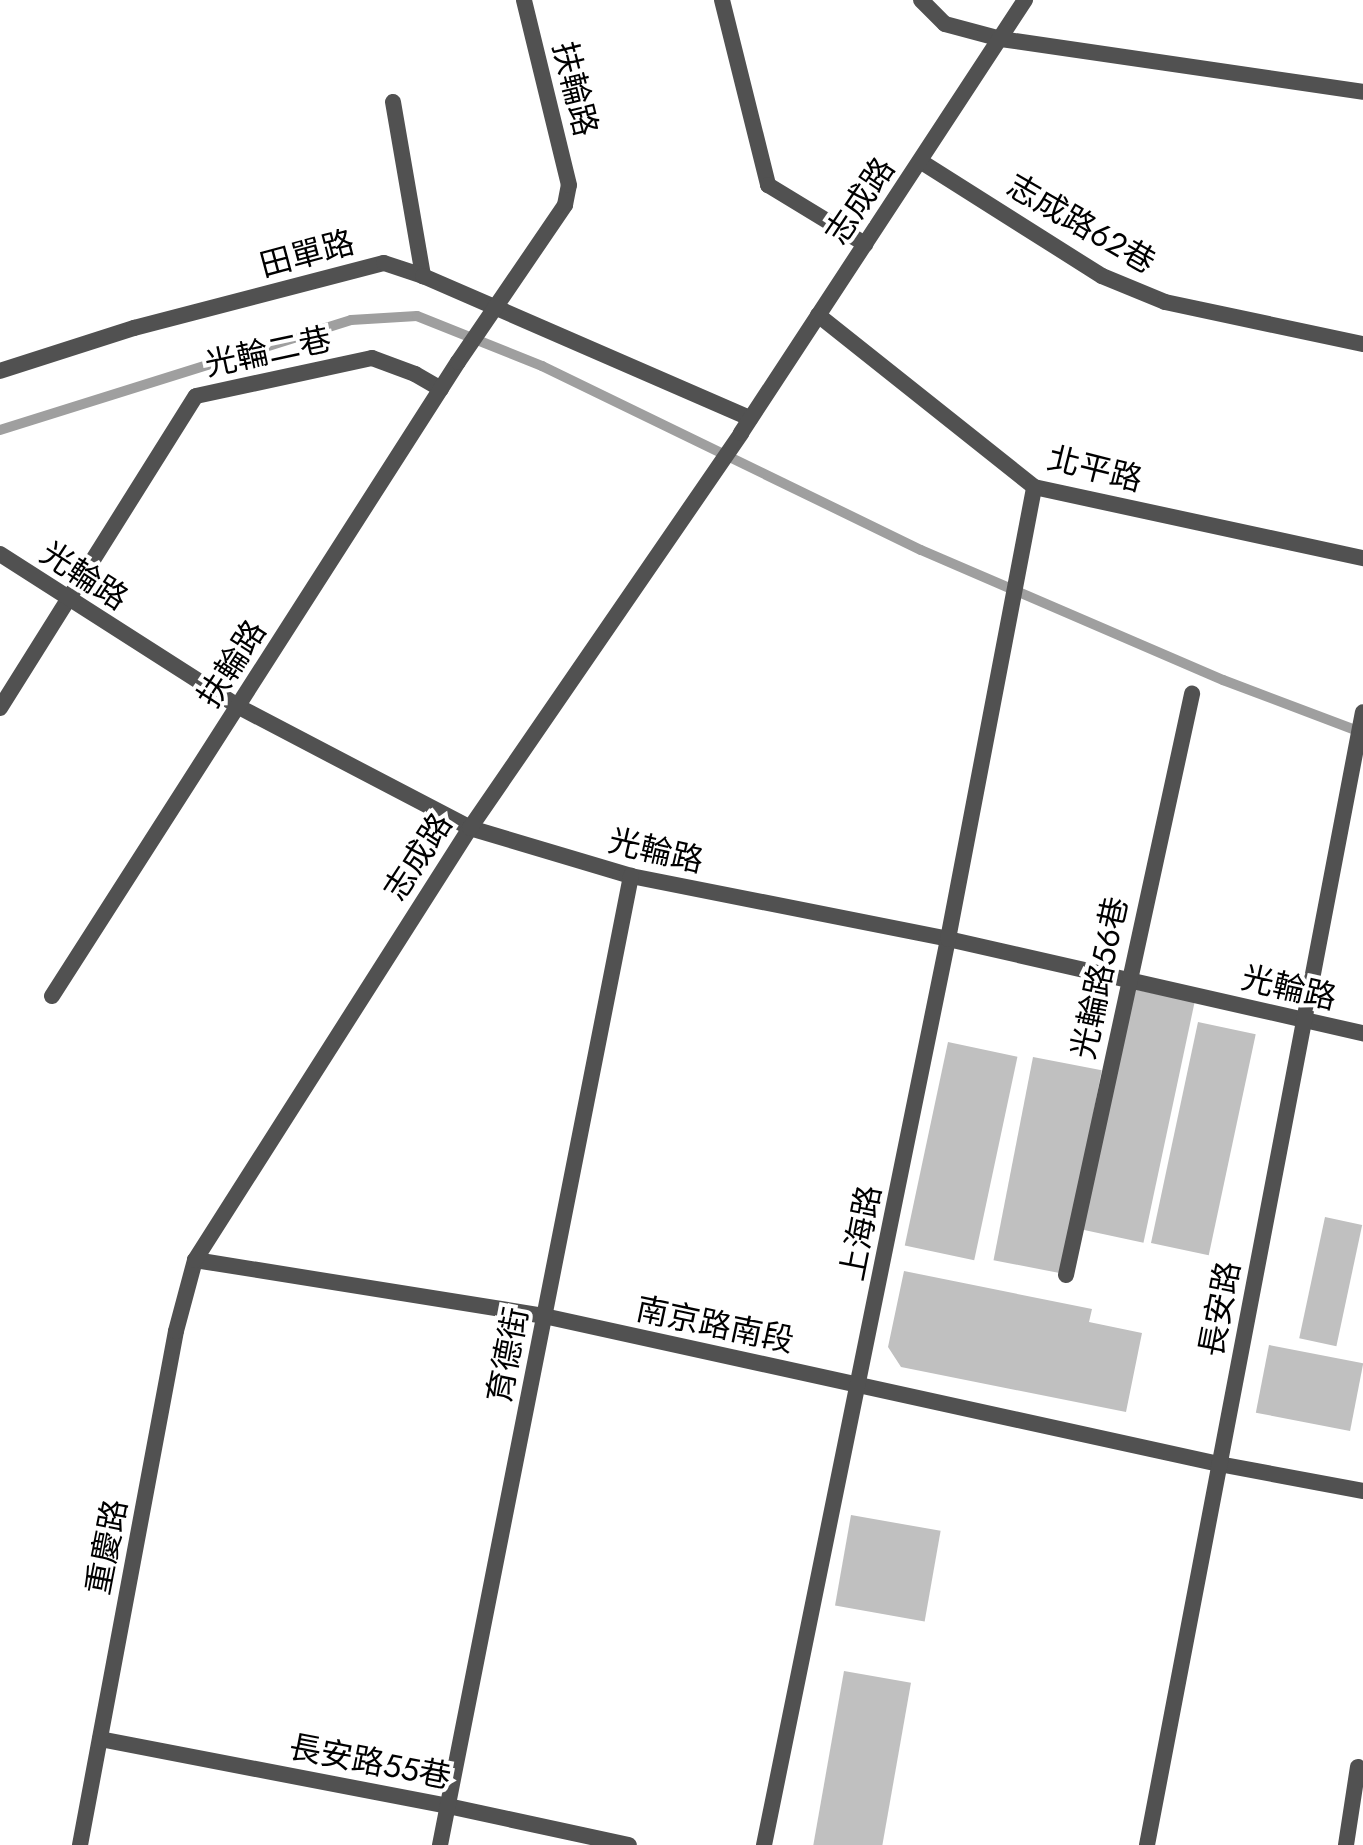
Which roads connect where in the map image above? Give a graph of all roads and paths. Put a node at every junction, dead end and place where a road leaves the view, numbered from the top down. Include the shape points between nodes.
1 (524, 0) edge
2 (722, 0) edge
3 (921, 0) edge
4 (1025, 0) edge
5 (1001, 39) junction
6 (1363, 92) edge
7 (393, 102) dead end
8 (920, 161) junction
9 (865, 244) junction
10 (423, 276) junction
11 (493, 310) junction
12 (818, 315) junction
13 (1363, 344) edge
14 (0, 371) edge
15 (441, 389) junction
16 (750, 418) junction
17 (1034, 487) junction
18 (0, 554) edge
19 (1363, 558) edge
20 (70, 601) junction
21 (1192, 694) dead end
22 (239, 707) junction
23 (0, 708) edge
24 (1363, 712) edge
25 (470, 828) junction
26 (631, 876) junction
27 (948, 939) junction
28 (1128, 978) junction
29 (52, 996) dead end
30 (1303, 1021) junction
31 (1363, 1033) edge
32 (195, 1260) junction
33 (1066, 1275) dead end
34 (544, 1316) junction
35 (859, 1385) junction
36 (1219, 1464) junction
37 (1363, 1491) edge
38 (100, 1739) junction
39 (1358, 1767) dead end
40 (448, 1806) junction
41 (80, 1845) edge
42 (440, 1845) edge
43 (629, 1845) edge
44 (764, 1845) edge
45 (1147, 1845) edge
46 (1346, 1845) edge

1 - 11 street, 扶輪路 via 569,185 565,205
2 - 9 street via 768,185
3 - 5 street via 945,24
4 - 5 street, 志成路
5 - 6 street
5 - 8 street, 志成路
7 - 10 street
8 - 9 street, 志成路
8 - 13 street, 志成路62巷 via 1102,276 1153,297
9 - 12 street, 志成路
10 - 11 street, 田單路
10 - 14 street, 田單路 via 384,263 134,328
11 - 15 street, 扶輪路
11 - 16 street, 田單路
12 - 16 street, 志成路
12 - 17 street, 北平路
15 - 20 street, 光輪二巷 via 372,358 196,396
15 - 22 street, 扶輪路
16 - 25 street, 志成路
17 - 19 street, 北平路
17 - 27 street, 上海路
18 - 20 street, 光輪路
20 - 22 street, 光輪路
20 - 23 street, 光輪二巷
21 - 28 street, 光輪路56巷
22 - 25 street, 光輪路
22 - 29 street, 扶輪路
24 - 30 street, 長安路
25 - 26 street, 光輪路
25 - 32 street, 志成路
26 - 27 street, 光輪路
26 - 34 street, 育德街
27 - 28 street, 光輪路
27 - 35 street, 上海路
28 - 30 street, 光輪路
28 - 33 street, 光輪路56巷
30 - 31 street, 光輪路
30 - 36 street, 長安路
32 - 34 street, 南京路南段
32 - 38 street, 重慶路 via 176,1331
34 - 35 street, 南京路南段
34 - 40 street, 育德街
35 - 36 street, 南京路南段
35 - 44 street, 上海路
36 - 37 street, 南京路南段
36 - 45 street, 長安路
38 - 40 street, 長安路55巷
38 - 41 street, 重慶路
39 - 46 street
40 - 42 street, 育德街
40 - 43 street, 長安路55巷

